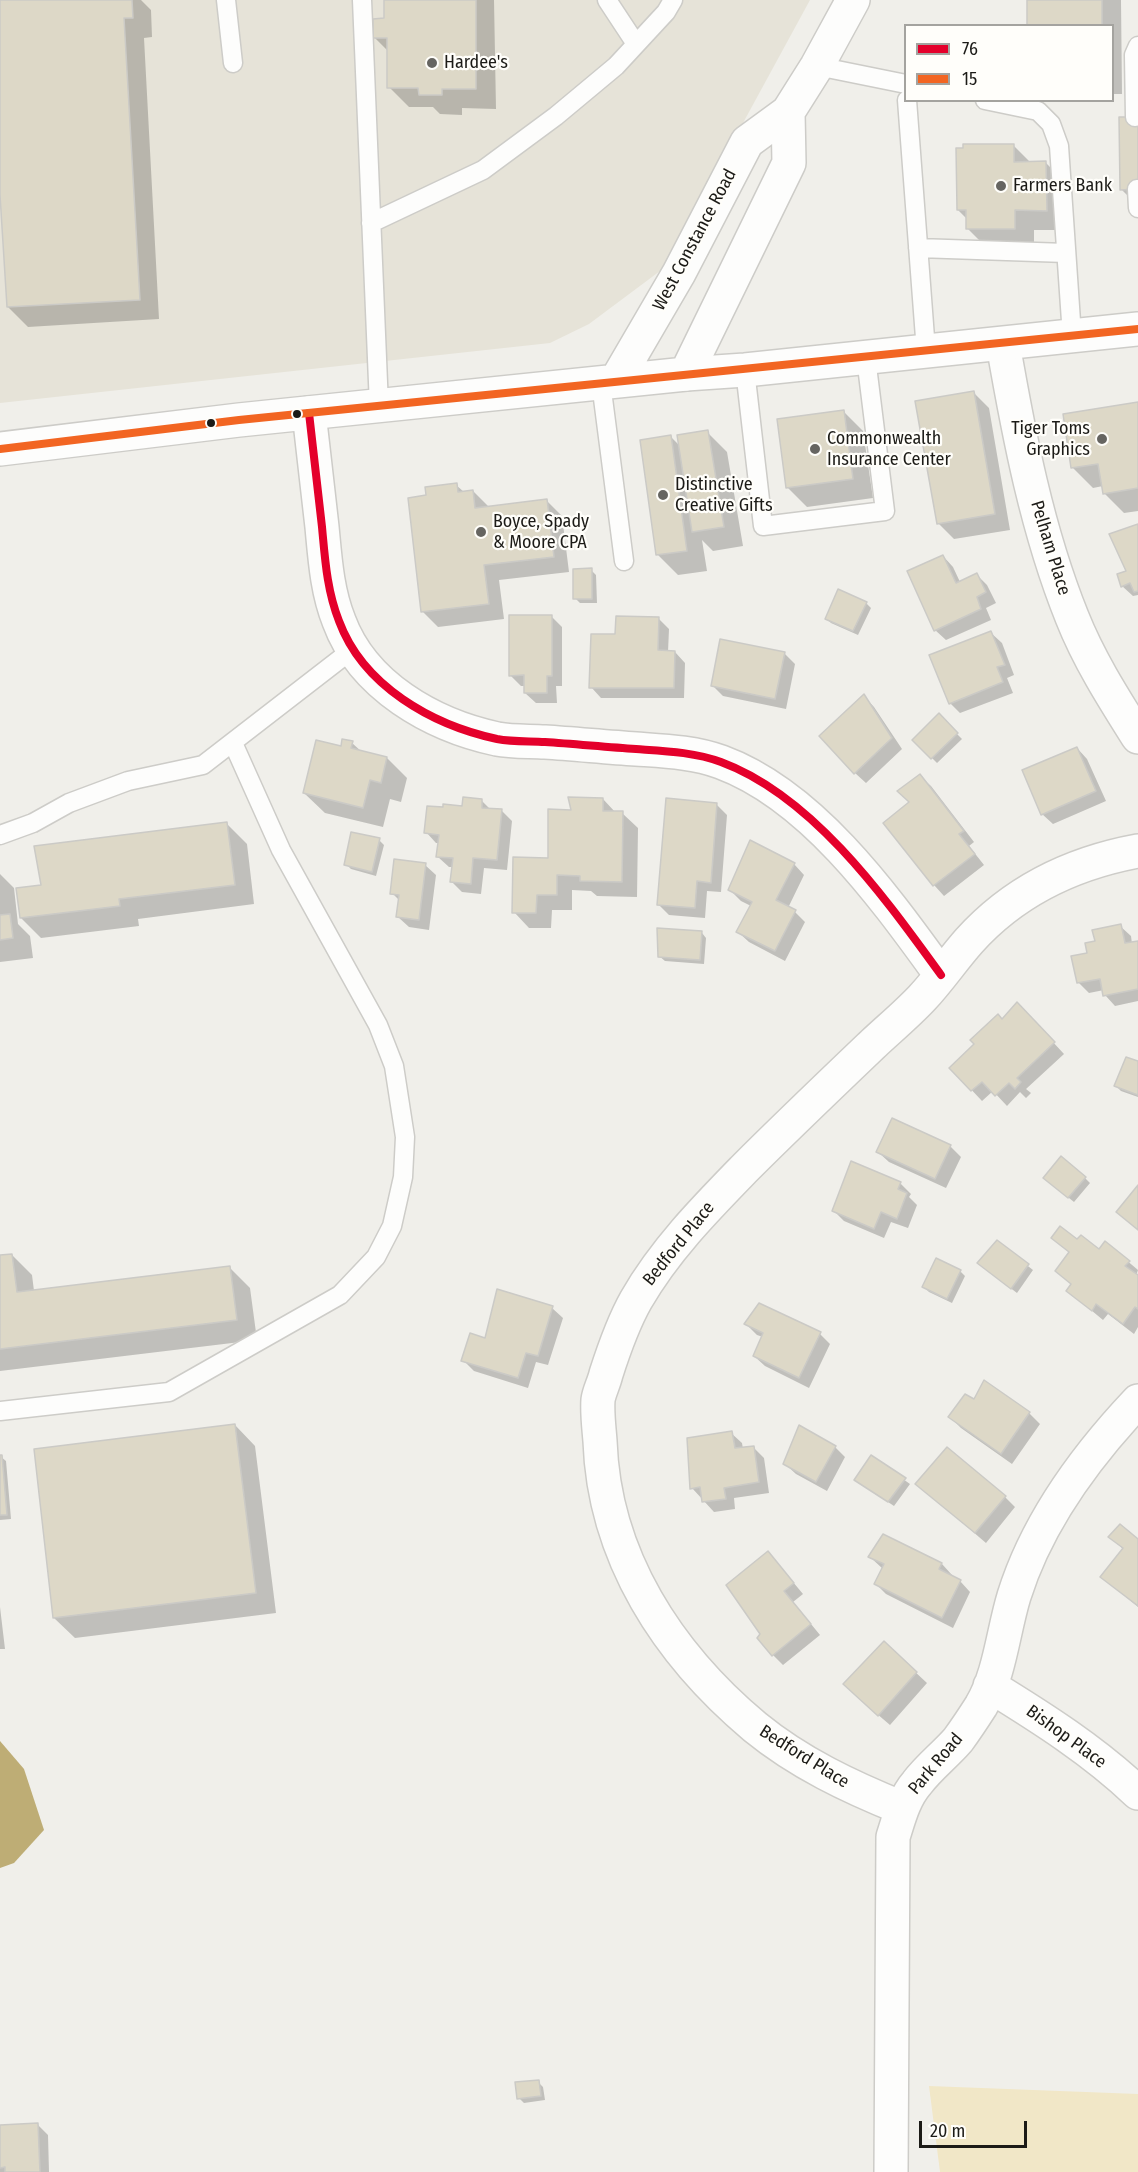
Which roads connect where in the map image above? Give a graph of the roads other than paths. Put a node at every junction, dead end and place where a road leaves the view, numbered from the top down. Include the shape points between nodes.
1 (226, 0) edge
2 (362, 0) edge
3 (607, 0) edge
4 (673, 0) edge
5 (853, 0) edge
6 (636, 44) junction
7 (1138, 46) edge
8 (233, 63) dead end
9 (817, 66) junction
10 (904, 84) edge
11 (907, 102) edge
12 (995, 102) edge
13 (788, 112) junction
14 (1135, 117) dead end
15 (371, 223) junction
16 (918, 248) junction
17 (1066, 252) junction
18 (1138, 329) edge
19 (1072, 336) junction
20 (1003, 344) junction
21 (926, 351) junction
22 (866, 358) junction
23 (745, 370) junction
24 (686, 374) junction
25 (608, 382) junction
26 (379, 406) junction
27 (309, 413) junction
28 (0, 449) edge
29 (624, 561) dead end
30 (353, 650) junction
31 (1138, 737) edge
32 (233, 743) junction
33 (0, 835) edge
34 (1138, 851) edge
35 (941, 975) junction
36 (1138, 1401) edge
37 (0, 1411) edge
38 (1138, 1425) edge
39 (1102, 1440) junction
40 (990, 1686) junction
41 (1138, 1793) edge
42 (902, 1808) junction
43 (891, 2172) edge

1 - 8 lane
2 - 15 lane
3 - 6 lane
4 - 6 lane
5 - 9 street, West Constance Road
6 - 15 lane via 556,116 483,170
7 - 14 lane via 1134,55
9 - 10 lane
9 - 13 street, West Constance Road
11 - 16 lane
12 - 17 lane via 1038,111 1050,124 1059,146
13 - 24 street via 789,163
13 - 25 street, West Constance Road via 747,142 678,273
15 - 26 lane
16 - 17 lane
16 - 21 lane
17 - 19 lane
18 - 19 street
19 - 20 street
20 - 21 street
20 - 31 street, Pelham Place via 1047,549 1073,619 1106,686
21 - 22 street
22 - 23 street
22 - 23 lane via 885,511 763,526
23 - 24 street
24 - 25 street
25 - 26 street
25 - 29 lane
26 - 27 street
27 - 28 street
27 - 30 street via 328,584
30 - 32 lane
30 - 35 street via 387,687 414,707 455,727 499,739 677,752 719,761 752,776 788,799 837,845 892,907
32 - 33 lane via 203,765 129,781
32 - 37 lane via 281,850 378,1025 394,1066 405,1137 403,1177 392,1226 376,1257 340,1295 169,1392
34 - 35 street, Bedford Place via 1106,857 1058,874 1012,902 970,939
35 - 42 street, Bedford Place via 709,1205 659,1264 634,1303 615,1345 598,1400 601,1465 608,1508 625,1560 656,1618 699,1674 756,1727 844,1784
36 - 39 street, Park Road
38 - 39 street
39 - 40 street, Park Road via 1038,1538 1014,1595
40 - 41 street, Bishop Place via 1060,1729
40 - 42 street, Park Road via 982,1705 957,1740 916,1783
42 - 43 street, Park Road via 893,1837

